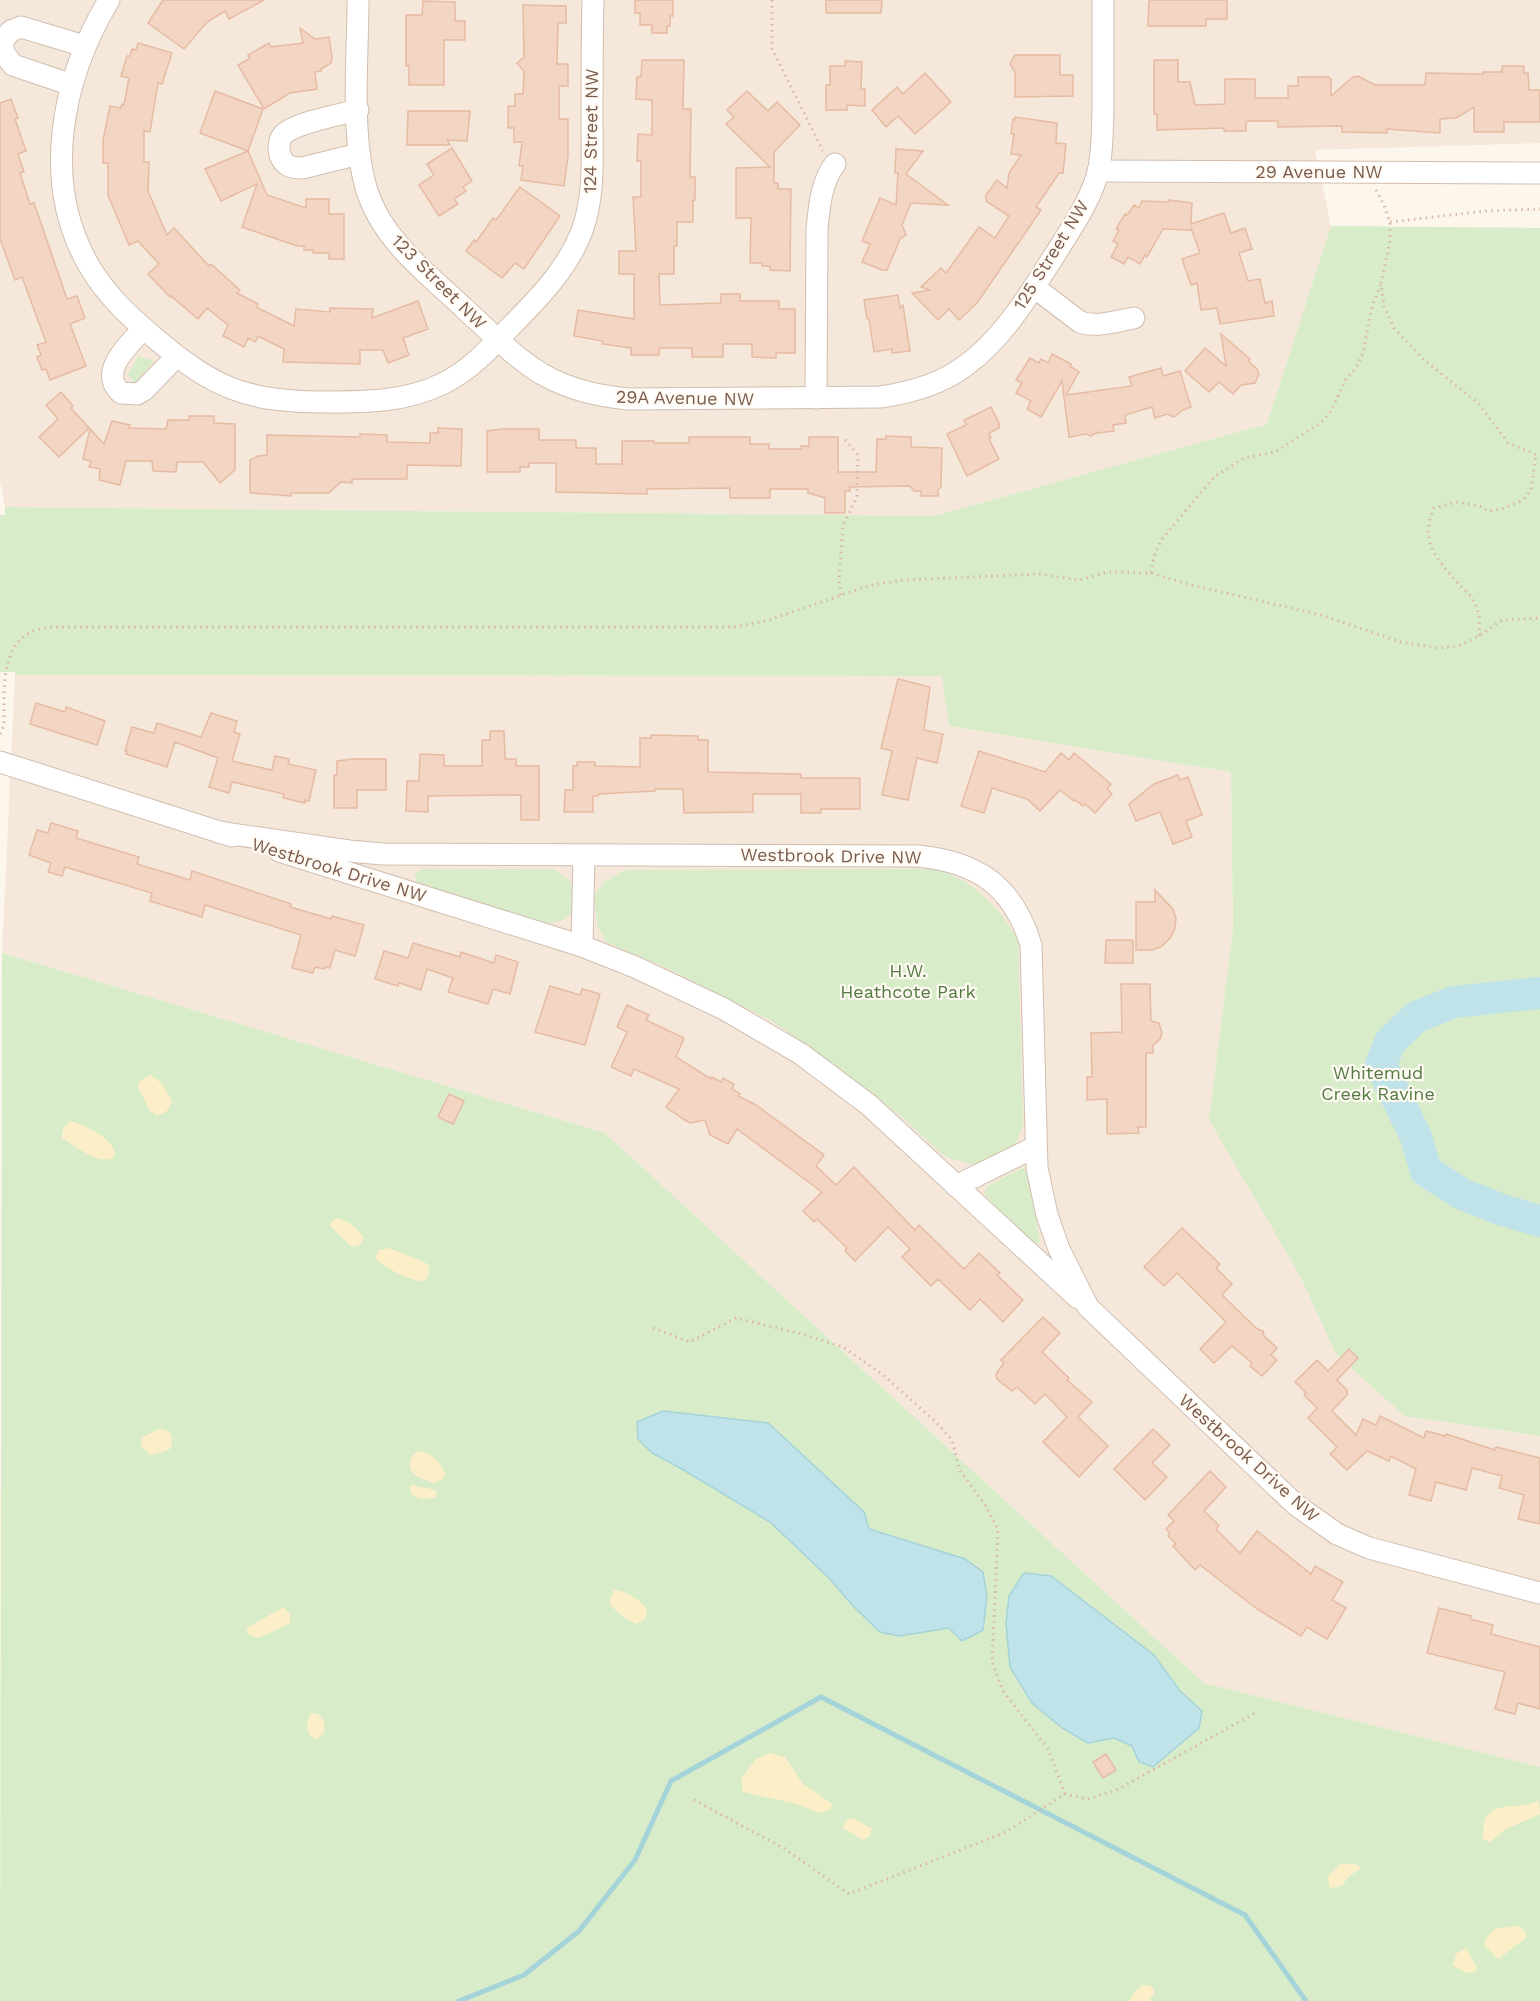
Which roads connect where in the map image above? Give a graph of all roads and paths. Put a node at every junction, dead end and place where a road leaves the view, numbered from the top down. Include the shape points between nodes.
1 (109, 0) edge
2 (358, 0) edge
3 (593, 0) edge
4 (772, 0) edge
5 (1103, 0) edge
6 (84, 45) junction
7 (72, 85) junction
8 (358, 110) junction
9 (359, 154) junction
10 (833, 166) joint
11 (1098, 171) junction
12 (1366, 172) junction
13 (1540, 172) edge
14 (1540, 209) edge
15 (1390, 222) junction
16 (1381, 284) junction
17 (1034, 287) junction
18 (1134, 318) dead end
19 (143, 329) junction
20 (498, 340) junction
21 (177, 357) junction
22 (950, 376) joint
23 (816, 399) junction
24 (844, 438) dead end
25 (1538, 456) edge
26 (1150, 573) junction
27 (841, 595) junction
28 (1540, 618) edge
29 (1479, 636) junction
30 (0, 734) edge
31 (0, 762) edge
32 (218, 832) junction
33 (584, 855) junction
34 (582, 946) junction
35 (1035, 1147) junction
36 (956, 1186) junction
37 (1088, 1307) junction
38 (653, 1328) dead end
39 (1540, 1593) edge
40 (1255, 1713) dead end
41 (1065, 1794) junction
42 (694, 1800) dead end

1 - 6 street, 124 Street NW
2 - 8 street, 123 Street NW
3 - 20 street, 124 Street NW via 592,177 588,210 558,275
4 - 10 path via 772,48
5 - 11 street, 125 Street NW via 1102,138
6 - 7 street, 124 Street NW
6 - 7 street via 21,27 3,40 3,52 13,65
7 - 19 street, 124 Street NW via 61,147 62,179 72,229 102,285
8 - 9 street, 123 Street NW
8 - 9 street via 285,133 279,152 292,168
9 - 20 street, 123 Street NW via 374,211 385,228
10 - 23 street via 820,203 817,230
11 - 12 street, 29 Avenue NW
11 - 17 street, 125 Street NW via 1084,207
12 - 13 street, 29 Avenue NW
12 - 15 path
14 - 15 path
15 - 16 path
16 - 25 path via 1384,306 1394,328 1423,359 1479,404 1508,443
16 - 26 path via 1362,353 1331,411 1322,422 1275,452 1244,458 1214,477 1162,539
17 - 18 street via 1086,324
17 - 22 street, 125 Street NW via 992,342
19 - 21 street, 124 Street NW
19 - 21 street via 112,369 114,387 121,393 144,390
20 - 21 street, 124 Street NW via 443,383 378,401 298,402 259,398 220,384
20 - 23 street, 29A Avenue NW via 543,374 582,392 604,397
22 - 23 street, 29A Avenue NW via 896,395
24 - 27 path via 858,455 858,487 843,525
25 - 29 path via 1531,490 1523,500 1488,511 1448,503 1434,508 1429,520 1429,546 1472,598 1479,614
26 - 27 path via 1107,572 1080,580 1039,574 903,580
26 - 29 path via 1320,615 1420,646 1449,648
27 - 30 path via 766,621 733,627 47,627 29,633 7,654 3,670 4,726
28 - 29 path via 1502,620
31 - 32 street, Westbrook Drive NW
32 - 33 street, Westbrook Drive NW via 383,854
32 - 34 street, Westbrook Drive NW
33 - 34 street
33 - 35 street, Westbrook Drive NW via 918,856 958,862 973,869 998,888 1019,914 1031,945
34 - 36 street, Westbrook Drive NW via 724,1009 801,1054 869,1105
35 - 36 street
35 - 37 street, Westbrook Drive NW via 1052,1233
36 - 37 street, Westbrook Drive NW
37 - 39 street, Westbrook Drive NW via 1319,1523 1369,1548
38 - 41 path via 690,1342 736,1318 843,1347 882,1374 952,1440 960,1472 998,1529 992,1662 1003,1691 1048,1749
40 - 41 path via 1115,1791 1088,1799
41 - 42 path via 1006,1832 849,1894 785,1849

